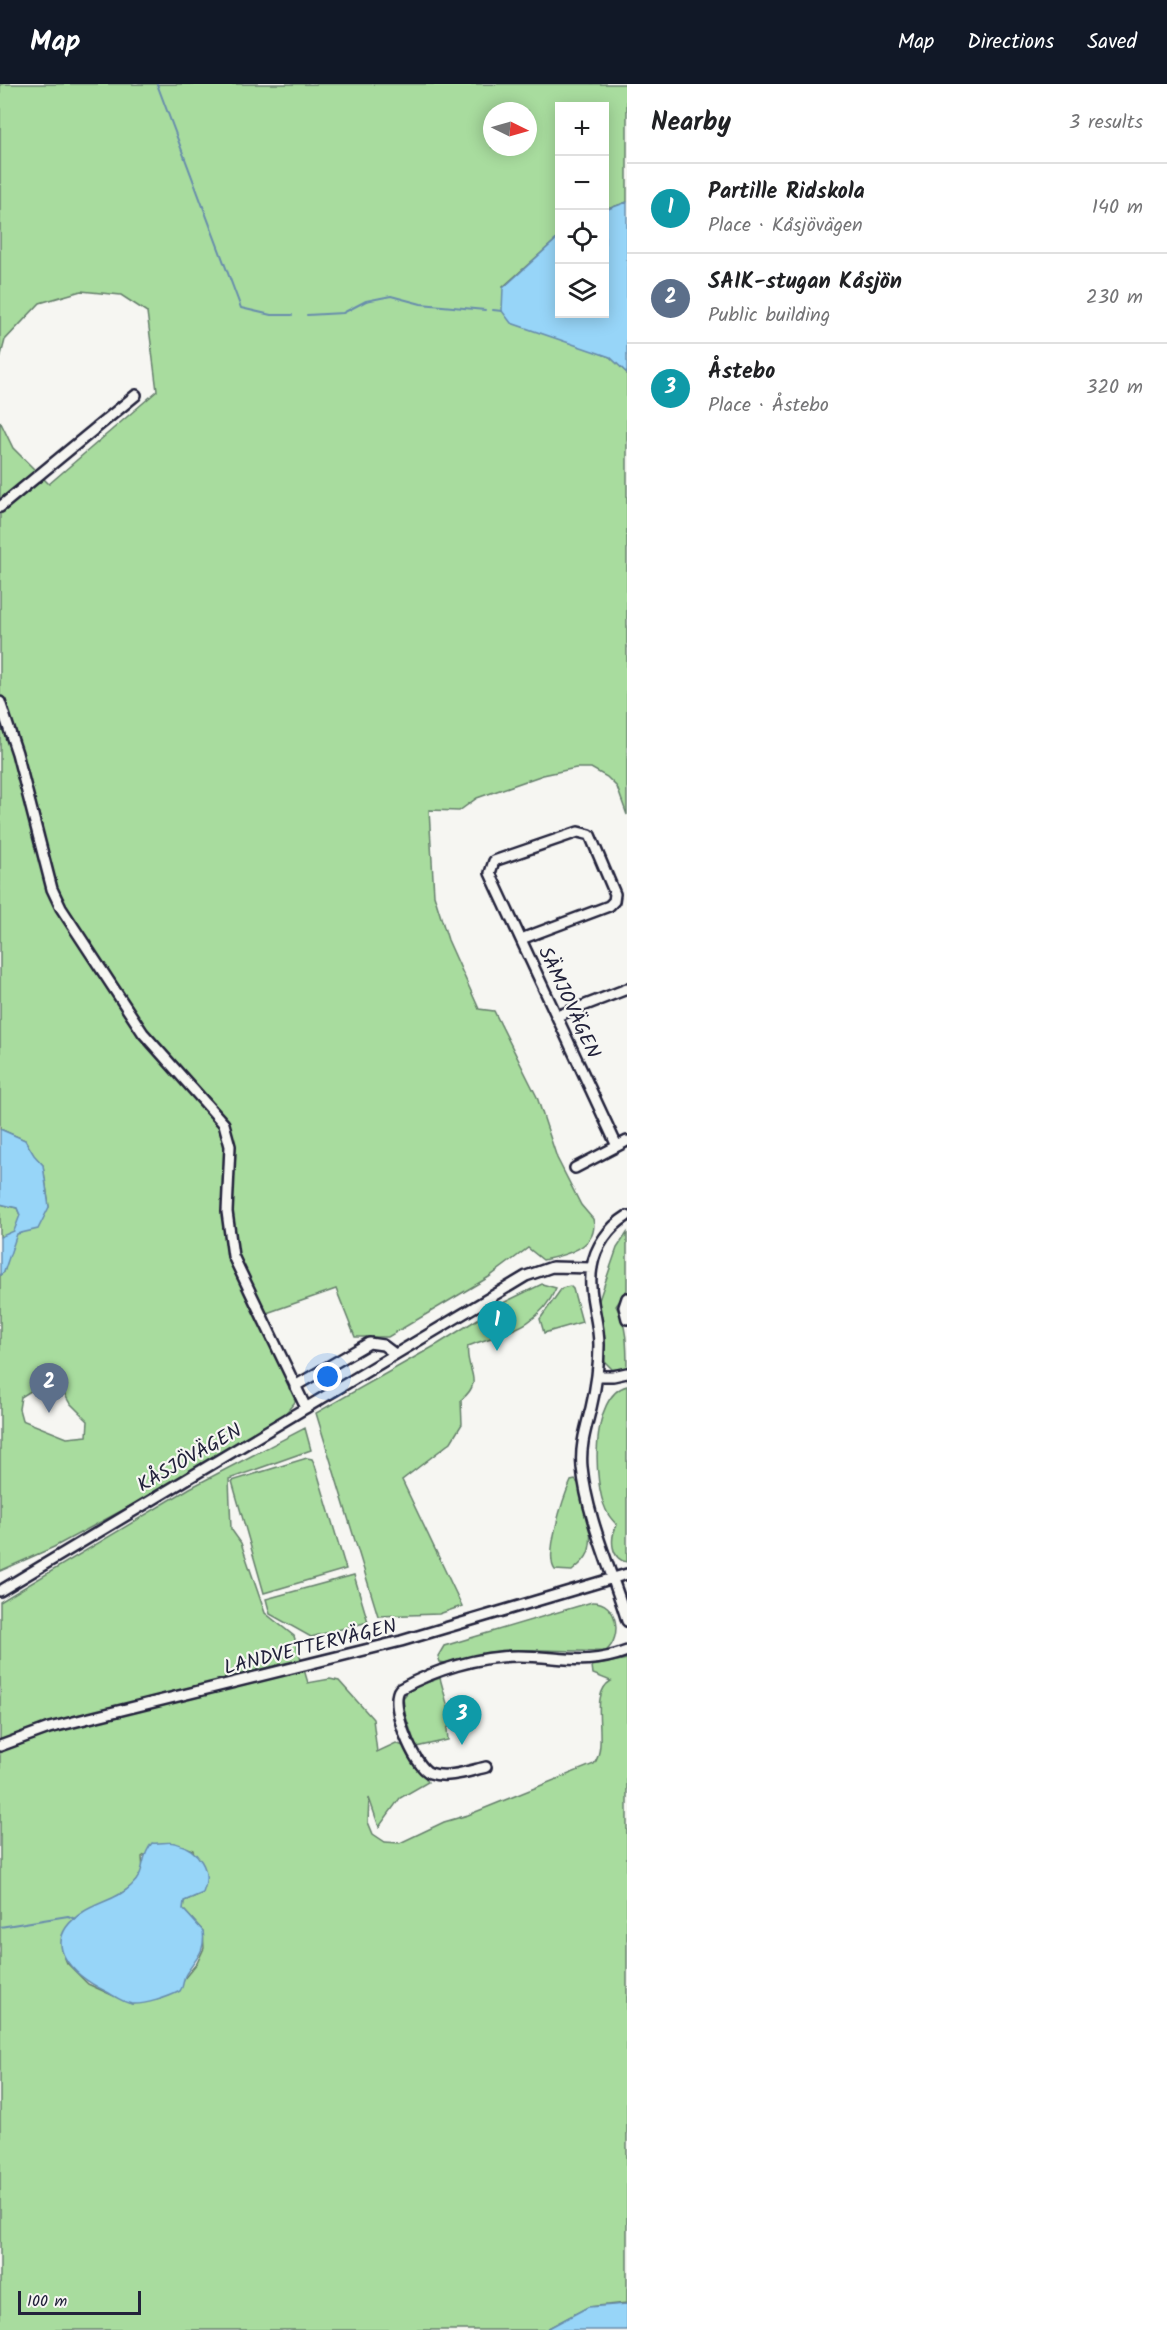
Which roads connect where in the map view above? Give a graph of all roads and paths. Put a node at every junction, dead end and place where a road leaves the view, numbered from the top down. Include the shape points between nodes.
1 (136, 395) dead end
2 (0, 507) edge
3 (0, 702) edge
4 (521, 939) junction
5 (627, 989) edge
6 (557, 1016) junction
7 (627, 1141) edge
8 (617, 1146) junction
9 (575, 1168) dead end
10 (627, 1216) edge
11 (592, 1268) junction
12 (627, 1298) edge
13 (627, 1319) edge
14 (395, 1354) junction
15 (627, 1372) edge
16 (597, 1376) junction
17 (295, 1386) junction
18 (306, 1408) junction
19 (627, 1574) edge
20 (614, 1578) junction
21 (0, 1591) edge
22 (627, 1621) edge
23 (627, 1651) edge
24 (0, 1746) edge
25 (486, 1767) dead end

1 - 2 street
3 - 17 street via 52,889 61,908 143,1033 224,1124 230,1146 227,1212 233,1256
4 - 4 street, SÄMJOVÄGEN via 614,901 615,894 590,835 578,832 492,863 490,873
4 - 6 street, SÄMJOVÄGEN
5 - 6 street
6 - 8 street, SÄMJOVÄGEN
7 - 8 street
8 - 9 street
10 - 11 street via 598,1246
11 - 14 street, KÅSJÖVÄGEN via 552,1267 526,1276
11 - 16 street via 599,1342
12 - 13 street
14 - 17 street via 383,1345 369,1343
14 - 18 street, KÅSJÖVÄGEN
15 - 16 street via 613,1377
16 - 20 street via 582,1442 582,1468
17 - 18 street
18 - 21 street, KÅSJÖVÄGEN
19 - 20 street, LANDVETTERVÄGEN
20 - 22 street
20 - 24 street, LANDVETTERVÄGEN via 401,1641 49,1728
23 - 25 street via 592,1661 521,1656 483,1659 399,1689 396,1700 401,1721 422,1767 429,1773 442,1774

